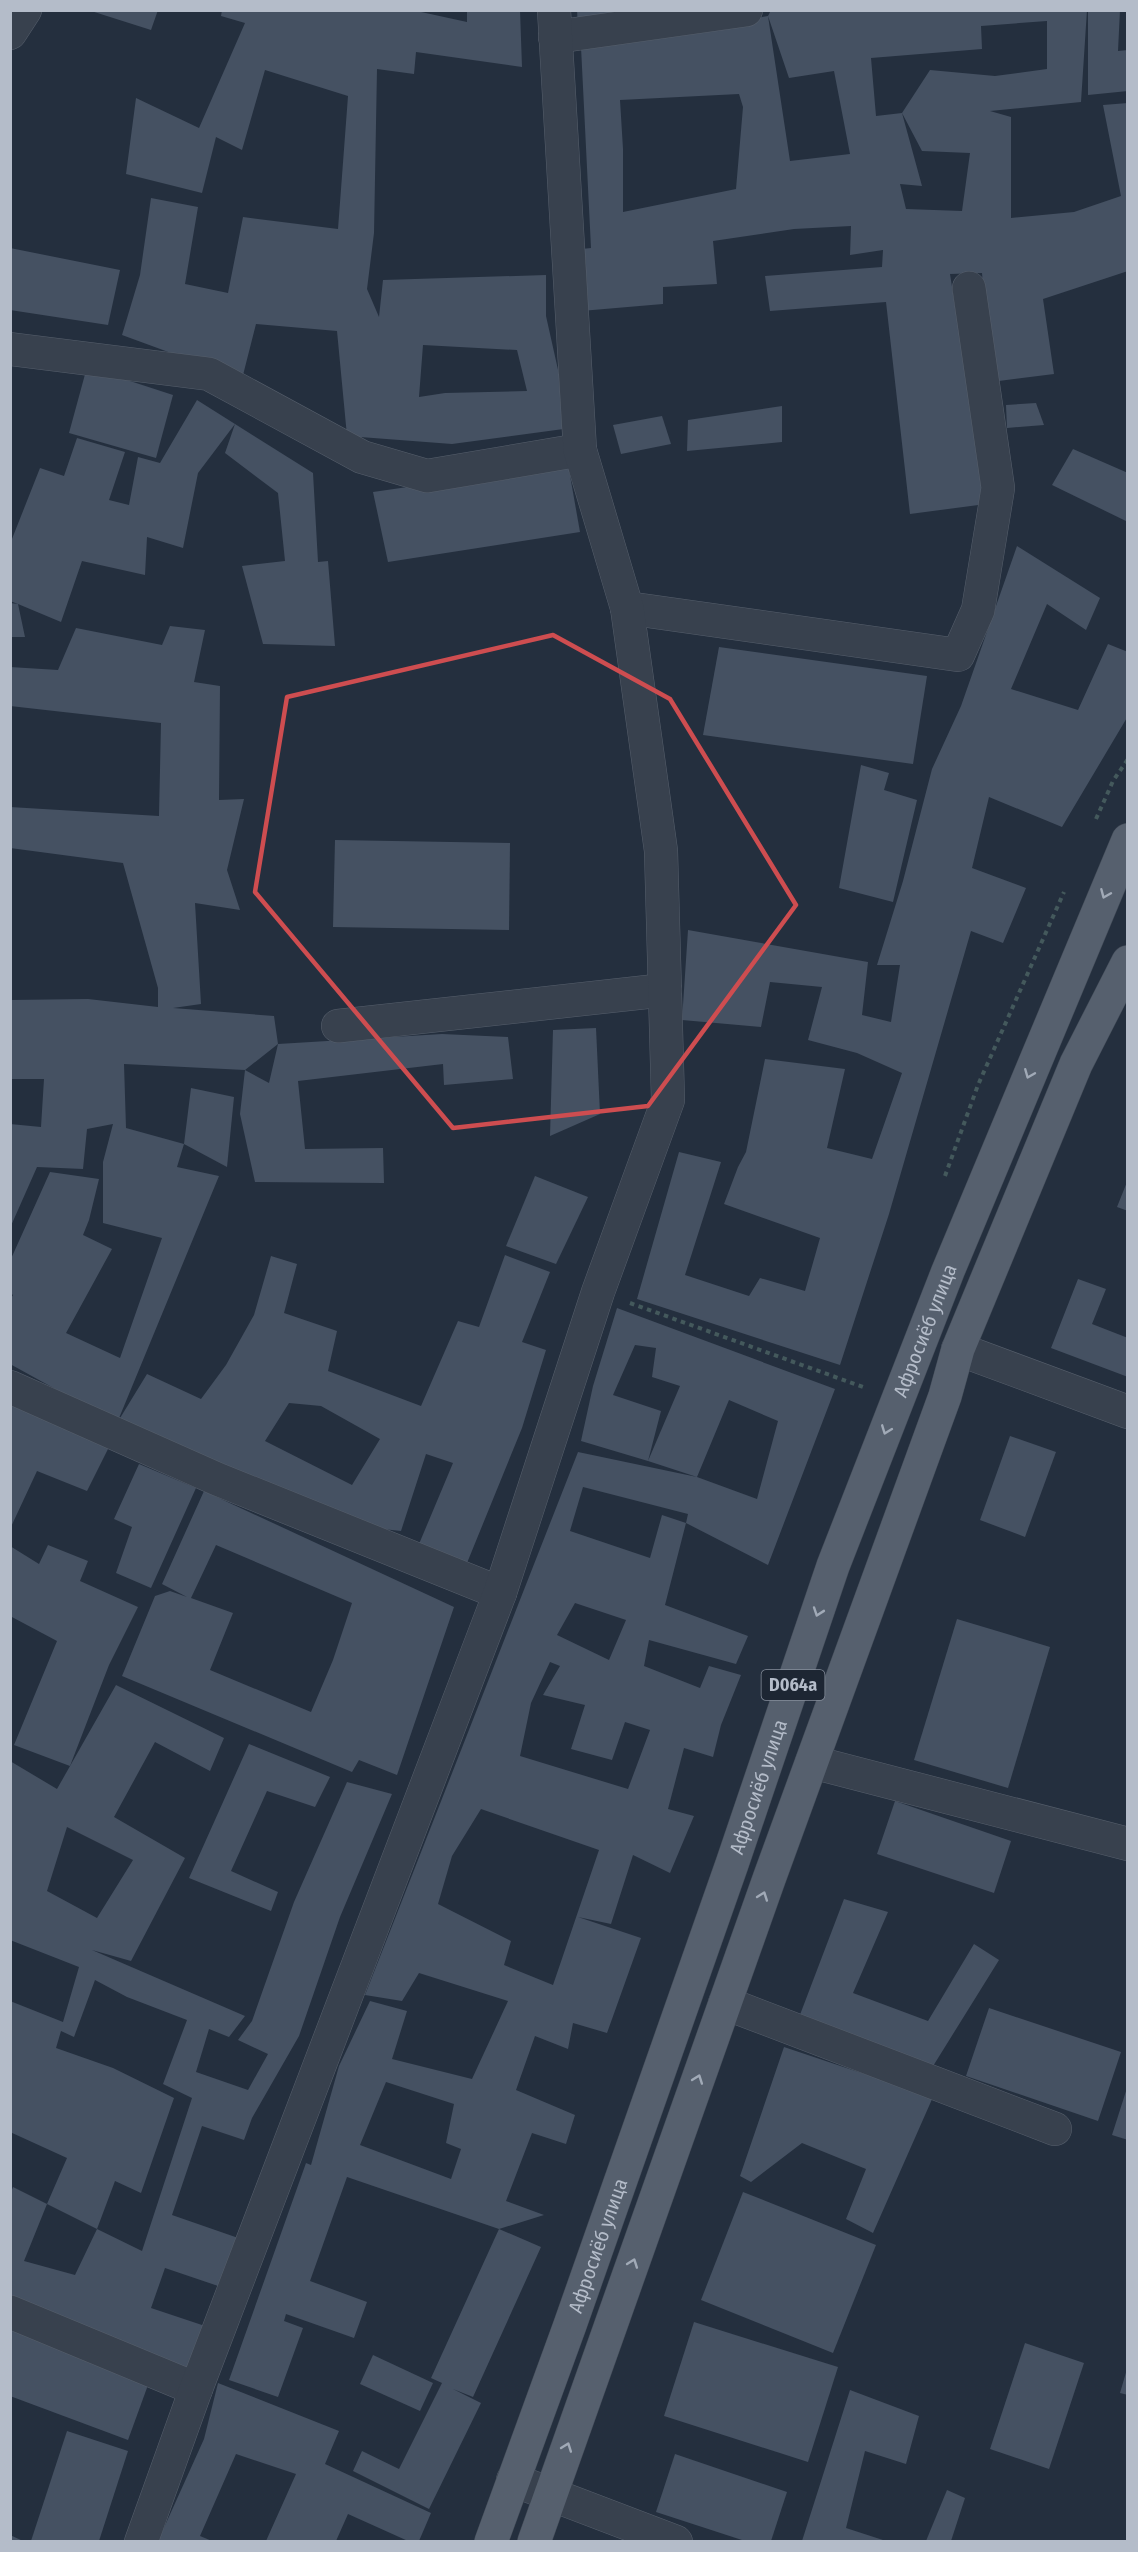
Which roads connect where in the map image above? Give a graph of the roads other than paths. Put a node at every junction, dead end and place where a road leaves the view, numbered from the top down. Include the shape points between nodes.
1 (25, 10) edge
2 (746, 10) edge
3 (554, 24) edge
4 (10, 33) edge
5 (969, 288) dead end
6 (10, 349) edge
7 (580, 450) junction
8 (627, 608) junction
9 (1128, 840) edge
10 (1128, 962) edge
11 (665, 990) junction
12 (338, 1026) dead end
13 (958, 1349) junction
14 (10, 1387) edge
15 (1128, 1412) edge
16 (500, 1593) junction
17 (812, 1762) junction
18 (1128, 1844) edge
19 (725, 2003) junction
20 (1055, 2129) dead end
21 (10, 2312) edge
22 (196, 2389) junction
23 (513, 2480) junction
24 (551, 2493) junction
25 (141, 2541) edge
26 (491, 2541) edge
27 (534, 2541) edge
28 (676, 2541) edge

1 - 4 street
2 - 3 street
3 - 7 street
5 - 8 street via 998,488 978,610 958,655
6 - 7 street via 209,374 362,457 427,476
7 - 8 street
8 - 11 street via 661,851
9 -> 23 main road, Афросиёб улица / D064a via 948,1271 833,1566 732,1864
10 - 13 main road, Афросиёб улица / D064a via 1076,1064
11 - 12 street
11 - 16 street via 668,1100 598,1292
13 - 15 street
13 - 17 main road, Афросиёб улица / D064a via 945,1396
14 - 16 street via 217,1479
16 - 22 street
17 - 18 street
19 -> 17 main road, Афросиёб улица / D064a
19 - 20 street
24 -> 19 main road, Афросиёб улица / D064a
21 - 22 street
22 - 25 street
23 - 24 street
23 - 26 main road, Афросиёб улица / D064a
24 - 27 main road, Афросиёб улица / D064a
24 - 28 street

